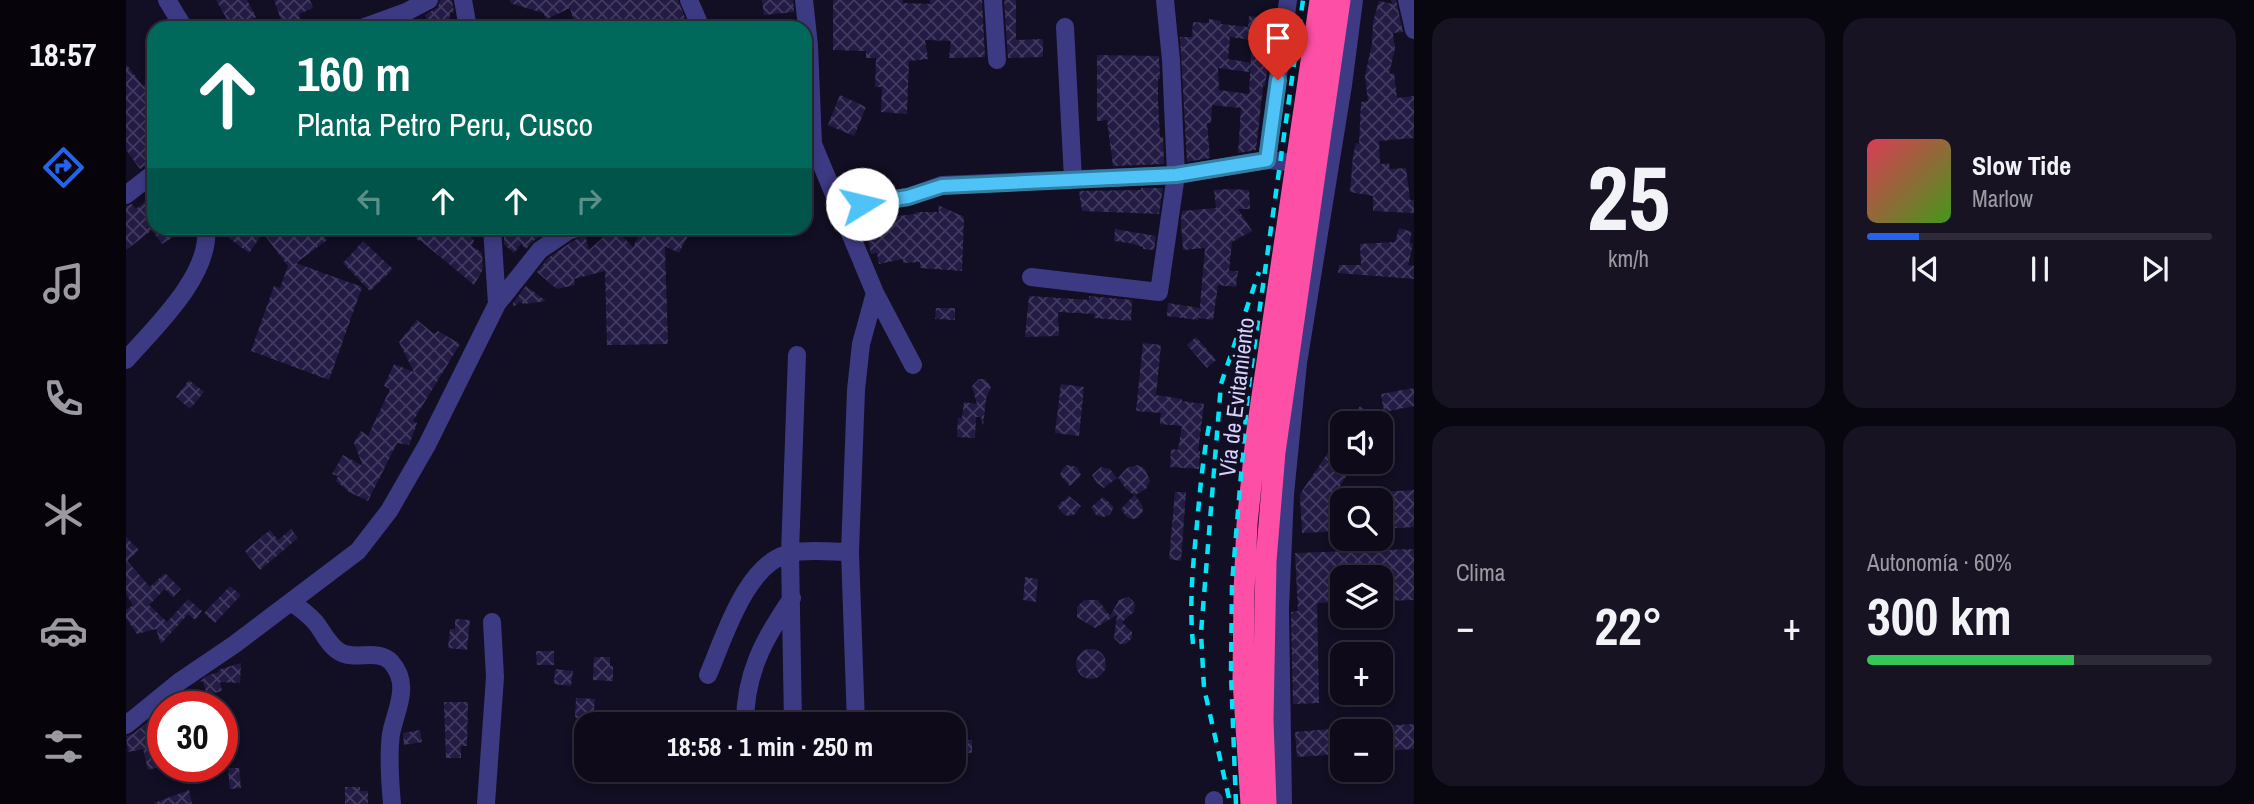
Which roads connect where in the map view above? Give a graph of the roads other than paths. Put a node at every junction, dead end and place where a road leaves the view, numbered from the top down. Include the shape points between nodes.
1 (167, 0) edge
2 (429, 0) edge
3 (463, 0) edge
4 (689, 0) edge
5 (804, 0) edge
6 (993, 0) edge
7 (1165, 0) edge
8 (1288, 0) edge
9 (1320, 0) edge
10 (1340, 0) edge
11 (1354, 0) edge
12 (1407, 0) edge
13 (180, 21) edge
14 (381, 21) edge
15 (467, 21) edge
16 (698, 21) edge
17 (805, 21) edge
18 (1065, 27) dead end
19 (1414, 30) edge
20 (997, 60) dead end
21 (812, 149) edge
22 (1267, 160) junction
23 (1296, 163) junction
24 (1176, 175) junction
25 (147, 178) edge
26 (1073, 179) junction
27 (126, 195) edge
28 (838, 208) junction
29 (206, 235) edge
30 (493, 235) edge
31 (562, 235) edge
32 (1031, 277) dead end
33 (875, 293) junction
34 (498, 304) junction
35 (797, 355) dead end
36 (126, 360) edge
37 (1293, 362) junction
38 (913, 365) dead end
39 (850, 552) junction
40 (790, 553) junction
41 (792, 598) junction
42 (291, 602) junction
43 (492, 622) dead end
44 (708, 675) dead end
45 (745, 712) edge
46 (793, 712) edge
47 (856, 712) edge
48 (1272, 720) junction
49 (126, 725) edge
50 (392, 804) edge
51 (486, 804) edge
52 (1251, 804) edge
53 (1266, 804) edge
54 (1283, 804) edge

1 - 13 street
2 - 14 street
3 - 15 street
4 - 16 street
5 - 17 street
6 - 20 street
7 - 24 street
8 - 22 street
9 - 23 highway, Vía de Evitamiento
10 - 37 highway, Vía de Evitamiento
11 - 37 street
12 - 19 street
18 - 26 street
21 - 28 street
22 - 23 street
22 - 24 street
23 - 52 highway, Vía de Evitamiento via 1255,436 1247,524 1243,680
24 - 26 street
24 - 32 street via 1159,292
25 - 27 street
26 - 28 street via 942,186 908,197
28 - 33 street
29 - 36 street via 204,251 183,295
30 - 34 street
31 - 34 street via 540,250
33 - 38 street
33 - 39 street via 857,379
34 - 42 street via 389,511 358,551
35 - 40 street
37 - 48 highway, Vía de Evitamiento via 1275,452 1266,561
39 - 40 street
39 - 47 street
40 - 41 street
40 - 44 street via 755,576
41 - 45 street via 760,650
41 - 46 street
42 - 49 street
42 - 50 street via 339,652 381,656 398,675 399,710 391,733
43 - 51 street via 495,677
48 - 53 highway, Vía de Evitamiento
48 - 54 street

